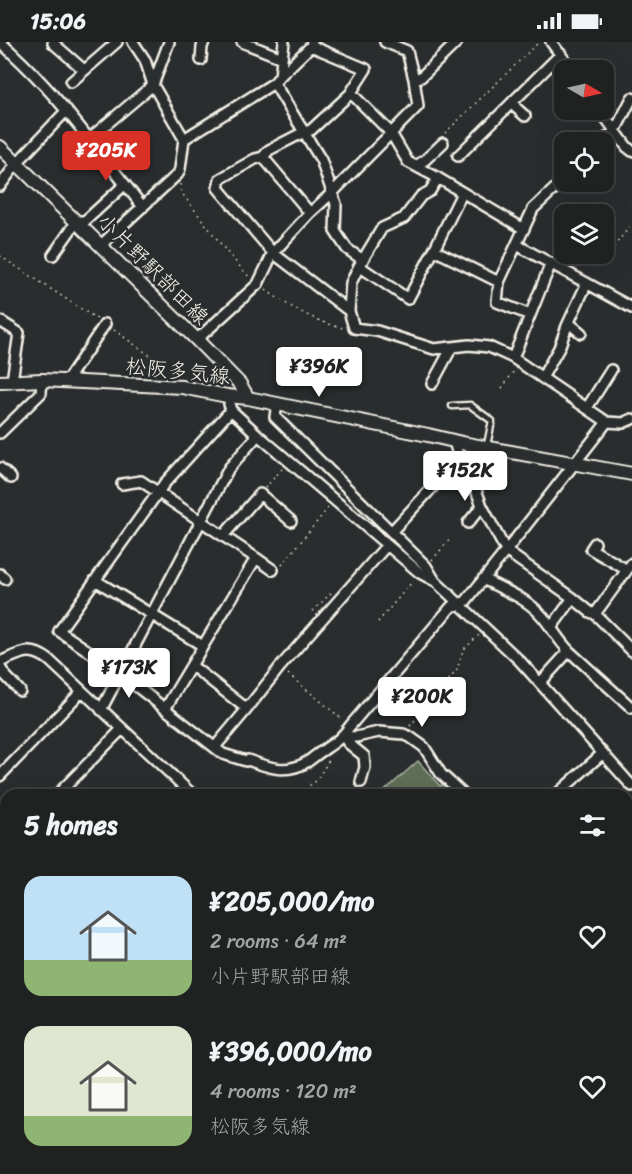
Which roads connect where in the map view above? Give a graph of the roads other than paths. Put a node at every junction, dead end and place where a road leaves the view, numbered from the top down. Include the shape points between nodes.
1 (0, 42) edge
2 (54, 42) edge
3 (117, 42) edge
4 (133, 42) edge
5 (168, 42) edge
6 (204, 42) edge
7 (242, 42) edge
8 (284, 42) edge
9 (385, 42) edge
10 (457, 42) edge
11 (551, 42) edge
12 (311, 44) edge
13 (408, 46) edge
14 (561, 54) junction
15 (282, 58) junction
16 (201, 60) dead end
17 (565, 60) edge
18 (84, 70) junction
19 (277, 79) junction
20 (414, 80) junction
21 (71, 82) dead end
22 (153, 85) junction
23 (350, 94) junction
24 (632, 98) edge
25 (514, 100) junction
26 (67, 110) junction
27 (525, 116) dead end
28 (607, 120) edge
29 (615, 131) junction
30 (304, 132) junction
31 (391, 134) junction
32 (184, 139) junction
33 (443, 139) road end
34 (89, 140) junction
35 (0, 147) edge
36 (632, 151) edge
37 (458, 156) dead end
38 (263, 157) junction
39 (16, 163) junction
40 (416, 166) junction
41 (438, 178) junction
42 (0, 186) edge
43 (121, 188) dead end
44 (554, 189) edge
45 (332, 193) junction
46 (462, 193) junction
47 (143, 207) junction
48 (310, 213) junction
49 (77, 221) junction
50 (524, 229) junction
51 (101, 244) junction
52 (517, 245) junction
53 (434, 250) junction
54 (273, 253) junction
55 (53, 255) dead end
56 (361, 263) junction
57 (551, 263) junction
58 (499, 282) junction
59 (587, 283) junction
60 (632, 308) edge
61 (349, 311) junction
62 (530, 315) junction
63 (0, 321) edge
64 (568, 323) junction
65 (105, 324) road end
66 (581, 333) dead end
67 (196, 339) junction
68 (452, 347) junction
69 (516, 361) junction
70 (611, 370) dead end
71 (542, 378) junction
72 (42, 380) junction
73 (6, 382) edge
74 (66, 382) junction
75 (432, 384) dead end
76 (227, 396) junction
77 (248, 398) junction
78 (277, 405) junction
79 (452, 406) dead end
80 (587, 408) junction
81 (231, 410) junction
82 (632, 418) edge
83 (607, 422) junction
84 (0, 433) edge
85 (258, 435) junction
86 (454, 441) junction
87 (486, 448) junction
88 (459, 459) junction
89 (574, 463) junction
90 (0, 468) edge
91 (632, 474) edge
92 (11, 478) dead end
93 (122, 484) dead end
94 (158, 492) junction
95 (482, 506) junction
96 (200, 520) junction
97 (291, 521) dead end
98 (381, 521) junction
99 (468, 523) dead end
100 (392, 531) junction
101 (371, 532) junction
102 (223, 536) junction
103 (595, 543) dead end
104 (387, 545) junction
105 (506, 551) junction
106 (256, 558) junction
107 (630, 566) edge
108 (273, 570) dead end
109 (483, 579) junction
110 (96, 580) junction
111 (435, 581) junction
112 (573, 598) junction
113 (458, 604) junction
114 (152, 614) junction
115 (595, 614) junction
116 (551, 628) junction
117 (204, 646) junction
118 (569, 651) junction
119 (632, 651) edge
120 (0, 663) edge
121 (192, 666) junction
122 (0, 668) edge
123 (120, 675) junction
124 (540, 682) junction
125 (20, 691) dead end
126 (82, 691) junction
127 (632, 708) edge
128 (247, 709) junction
129 (102, 710) junction
130 (165, 710) junction
131 (122, 729) junction
132 (344, 736) junction
133 (215, 747) junction
134 (603, 753) junction
135 (0, 776) edge
136 (630, 780) edge
137 (361, 782) dead end
138 (63, 789) edge
139 (185, 789) edge
140 (457, 789) edge
141 (563, 789) edge

1 - 26 street
2 - 18 street
3 - 18 street
4 - 22 street via 145,60
5 - 22 street
6 - 16 street
7 - 15 street
8 - 15 street
9 - 13 street
10 - 20 street
11 - 14 street
12 - 19 street
12 - 23 street via 366,69
13 - 20 street
14 - 17 street
14 - 25 street
15 - 19 street
18 - 21 street
19 - 30 street
19 - 32 street
20 - 31 street via 418,105
22 - 32 street
22 - 34 street
23 - 30 street
23 - 31 street
24 - 29 street
25 - 27 street via 515,107
25 - 37 street
26 - 34 street
26 - 39 street
28 - 29 street
29 - 36 street
30 - 38 street
30 - 45 street via 321,160
31 - 40 street via 408,162
31 - 45 street
32 - 47 street via 178,174
33 - 40 street
34 - 47 street
35 - 39 main road, 小片野駅部田線
38 - 48 street
38 - 54 street via 220,179 218,188
39 - 42 street
39 - 49 main road, 小片野駅部田線
40 - 41 street
41 - 46 street
41 - 56 street via 404,218 382,228
43 - 49 street via 85,221
44 - 50 street via 533,209
45 - 48 street
45 - 56 street via 336,204 335,231
46 - 50 street
46 - 53 street
47 - 51 street
48 - 54 street
49 - 51 main road, 小片野駅部田線
49 - 55 street
50 - 52 street
51 - 67 main road, 小片野駅部田線
52 - 57 street
52 - 58 street
53 - 56 street via 408,299
53 - 58 street
54 - 61 street
54 - 67 street via 258,284
56 - 61 street via 351,283
57 - 59 street
57 - 62 street
58 - 62 street via 497,302
59 - 60 street
59 - 64 street
61 - 68 street via 354,328 434,349
62 - 69 street
63 - 73 street via 19,333
64 - 66 street
64 - 71 street
65 - 74 street
67 - 77 main road, 小片野駅部田線 via 240,384
68 - 69 street via 489,347
68 - 75 street
69 - 71 street
70 - 80 street
71 - 80 street
72 - 73 main road, 松阪多気線
72 - 74 main road, 松阪多気線
72 - 84 street via 41,393
74 - 76 main road, 松阪多気線 via 182,387
76 - 77 main road, 松阪多気線
76 - 81 street
77 - 78 main road, 松阪多気線
78 - 86 main road, 松阪多気線
78 - 98 street via 275,417
79 - 87 lane via 470,405 492,421
80 - 83 street
81 - 85 street
81 - 94 street
82 - 83 street via 623,423
83 - 89 street
85 - 96 street via 229,468
85 - 101 street
86 - 87 main road, 松阪多気線
86 - 88 street
87 - 89 main road, 松阪多気線
88 - 95 street via 469,471
88 - 100 street
89 - 91 main road, 松阪多気線
89 - 105 street
90 - 92 street
93 - 94 street via 141,481
94 - 96 street
94 - 110 street
95 - 99 street
95 - 105 street
96 - 102 street
96 - 114 street
97 - 102 street via 260,494
98 - 100 street
98 - 101 street
100 - 111 street
101 - 104 street
102 - 106 street
103 - 107 street via 591,549
104 - 111 street
104 - 128 street
105 - 109 street
105 - 112 street
106 - 108 street
106 - 117 street
107 - 115 street
109 - 113 street via 466,601
109 - 116 street via 524,599
110 - 114 street
110 - 123 street via 59,631
111 - 113 street
112 - 115 street
112 - 116 street
113 - 124 street
113 - 132 street
114 - 117 street
114 - 123 street
115 - 119 street
116 - 118 street
117 - 121 street
118 - 124 street
118 - 127 street
120 - 126 street via 25,652 40,653
121 - 128 street
121 - 130 street
122 - 125 street
123 - 129 street
123 - 130 street
124 - 134 street
126 - 129 street
126 - 135 street
128 - 133 street
129 - 131 street
130 - 133 street
131 - 138 street
131 - 139 street
132 - 133 street via 290,769 246,761 223,754
132 - 137 street via 364,756
132 - 140 street via 404,734 418,742
134 - 136 street
134 - 141 street

